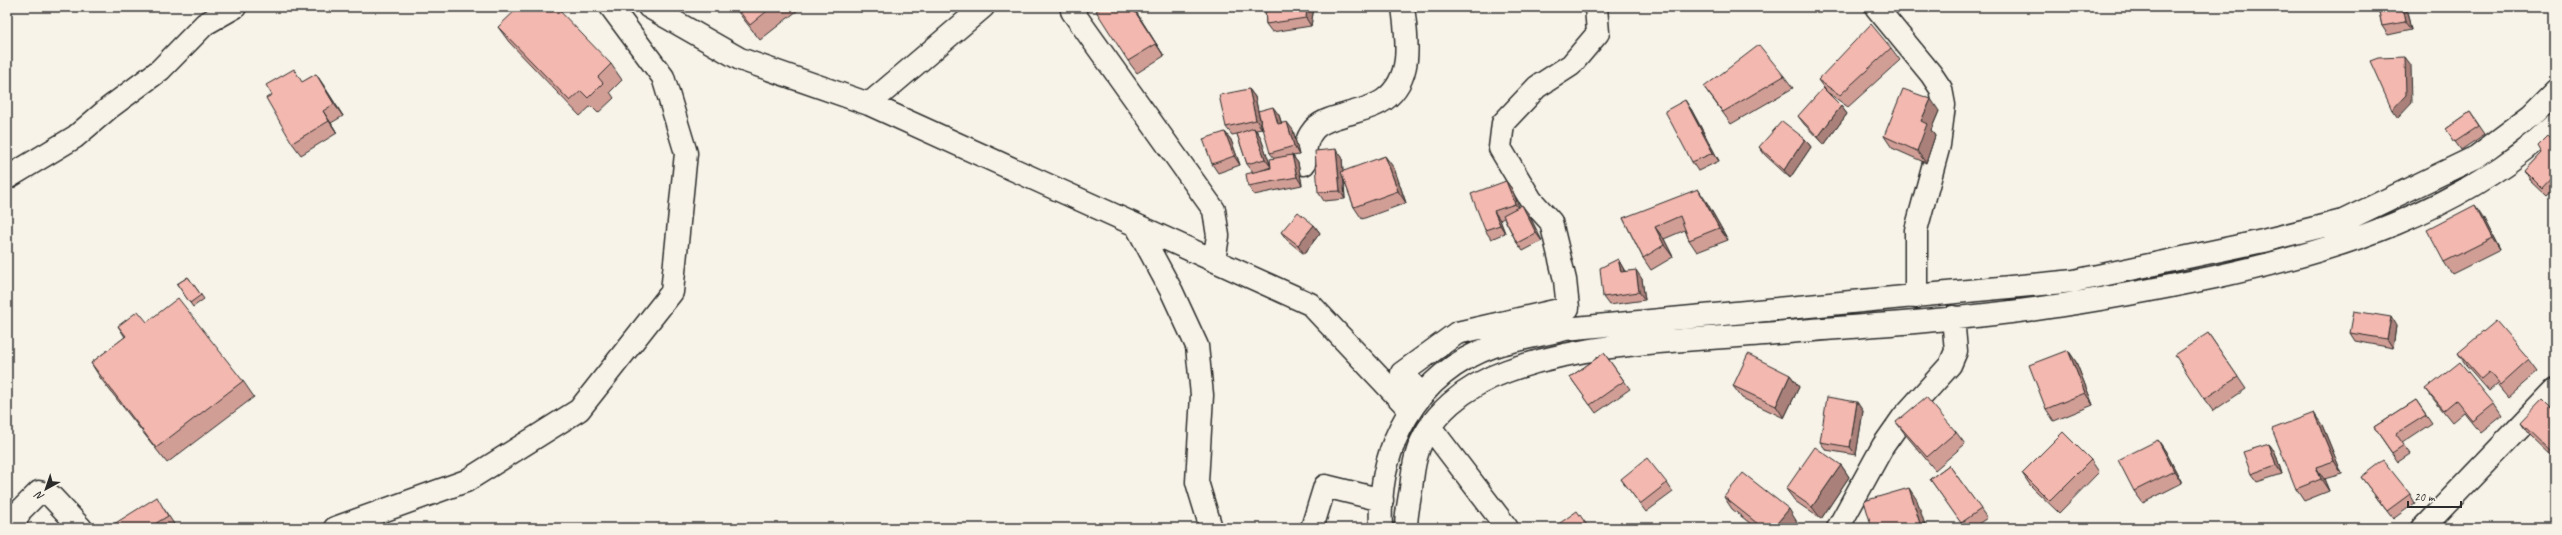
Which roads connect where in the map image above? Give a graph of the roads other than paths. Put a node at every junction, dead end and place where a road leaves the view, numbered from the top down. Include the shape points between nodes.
1 (235, 7) edge
2 (611, 7) edge
3 (649, 7) edge
4 (983, 7) edge
5 (1076, 7) edge
6 (1403, 7) edge
7 (1596, 7) edge
8 (1876, 7) edge
9 (2555, 92) edge
10 (869, 104) junction
11 (2555, 124) edge
12 (1304, 164) dead end
13 (7, 178) edge
14 (1136, 225) junction
15 (1214, 260) junction
16 (1916, 297) junction
17 (1953, 317) junction
18 (2555, 390) edge
19 (1415, 402) junction
20 (1430, 427) junction
21 (1382, 500) junction
22 (13, 528) edge
23 (81, 528) edge
24 (335, 528) edge
25 (1211, 528) edge
26 (1312, 528) edge
27 (1381, 528) edge
28 (1406, 528) edge
29 (1507, 528) edge
30 (1838, 528) edge
31 (2423, 528) edge

1 - 13 street via 205,24 160,70 75,137
2 - 24 street via 663,76 686,153 672,292 579,410 466,481
3 - 10 street via 740,59
4 - 10 street
5 - 15 street via 1072,11 1214,210 1218,236
6 - 12 street via 1408,44 1404,71 1396,89 1383,101 1330,119 1316,127 1307,141
7 - 19 street via 1598,33 1572,65 1537,87 1502,122 1500,148 1531,200 1551,222 1565,280 1568,308 1457,333 1402,373
8 - 16 street via 1931,74 1941,89 1944,105 1939,145 1916,230
9 - 16 street via 2532,115 2476,157 2343,221 2263,241 2074,281
10 - 14 street
11 - 17 street via 2497,170 2461,192 2394,226 2348,243 2287,261 2158,289 2041,309
14 - 15 street
14 - 25 street via 1197,346 1202,395 1197,482
15 - 19 street via 1310,304
16 - 19 street via 1565,329 1494,346 1443,373
17 - 20 street via 1648,344 1571,354 1505,372 1462,394 1441,411
17 - 30 street via 1956,351 1950,365 1904,416 1883,446
18 - 31 street
19 - 21 street via 1403,420 1384,474
20 - 28 street via 1416,455
20 - 29 street
21 - 26 street via 1325,486
21 - 27 street
22 - 23 street via 20,511 38,492 50,495

